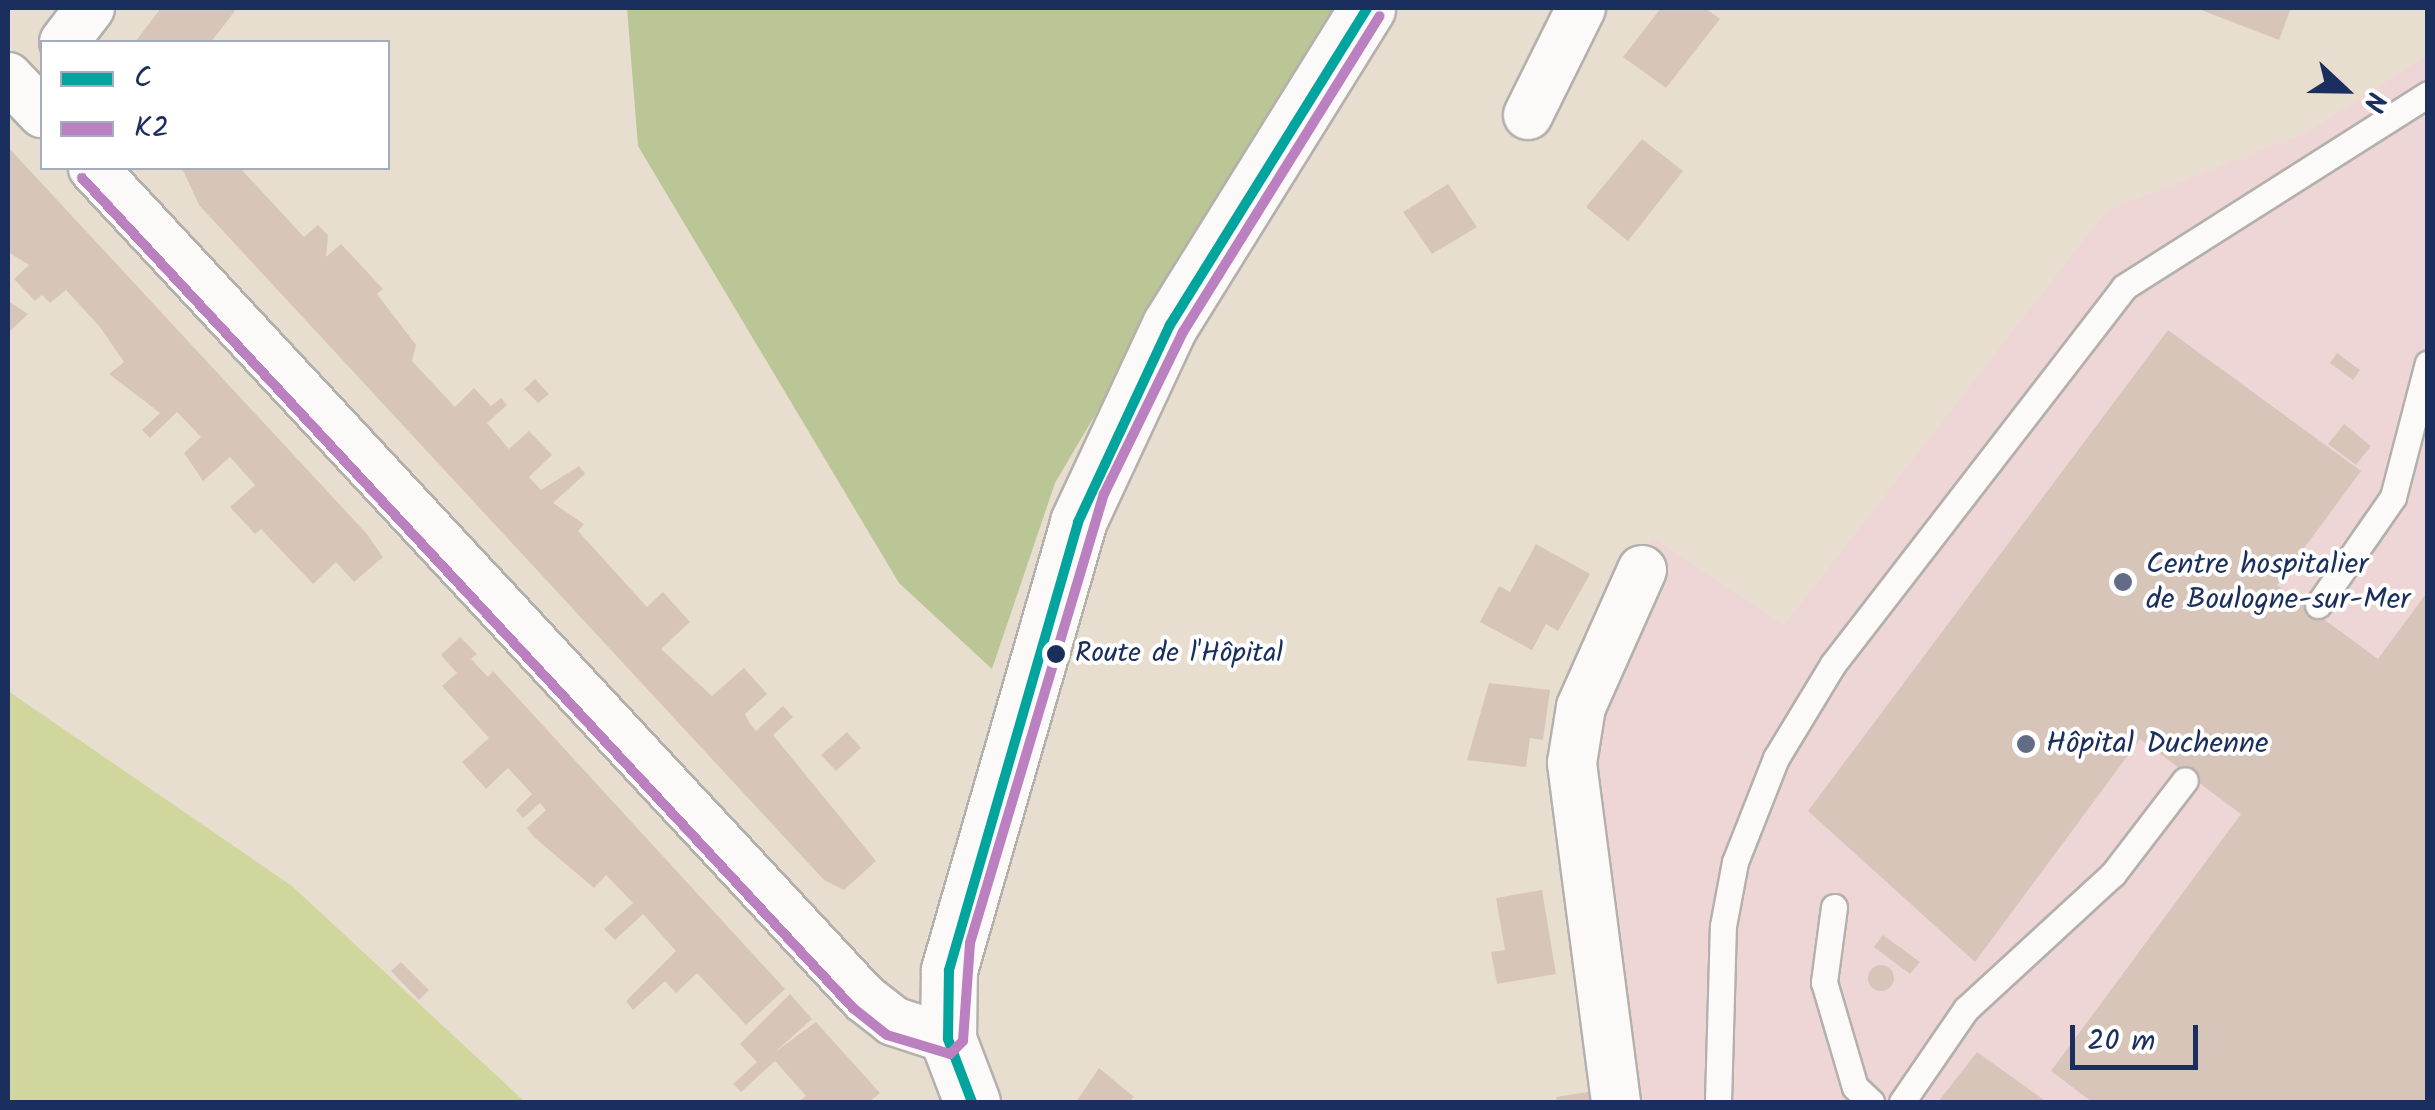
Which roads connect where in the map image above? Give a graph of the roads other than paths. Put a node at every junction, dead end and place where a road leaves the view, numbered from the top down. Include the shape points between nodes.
1 (90, 8) edge
2 (1367, 8) edge
3 (1582, 8) edge
4 (66, 40) edge
5 (2428, 94) edge
6 (1528, 115) dead end
7 (95, 170) edge
8 (2428, 363) edge
9 (1642, 570) dead end
10 (2318, 605) dead end
11 (2186, 780) dead end
12 (1834, 908) dead end
13 (948, 1038) junction
14 (972, 1102) edge
15 (1616, 1102) edge
16 (1718, 1102) edge
17 (1871, 1102) edge
18 (1902, 1102) edge

1 - 4 street
2 - 13 street via 1170,326 1090,489 958,926
3 - 6 street
5 - 16 lane via 2124,287 1834,664 1776,758 1735,862 1723,926
7 - 13 street via 864,998 893,1020
8 - 10 lane via 2393,496
9 - 15 street via 1581,708 1572,763
11 - 18 lane via 2113,874 1966,1009
12 - 17 lane via 1824,982 1855,1087
13 - 14 street

